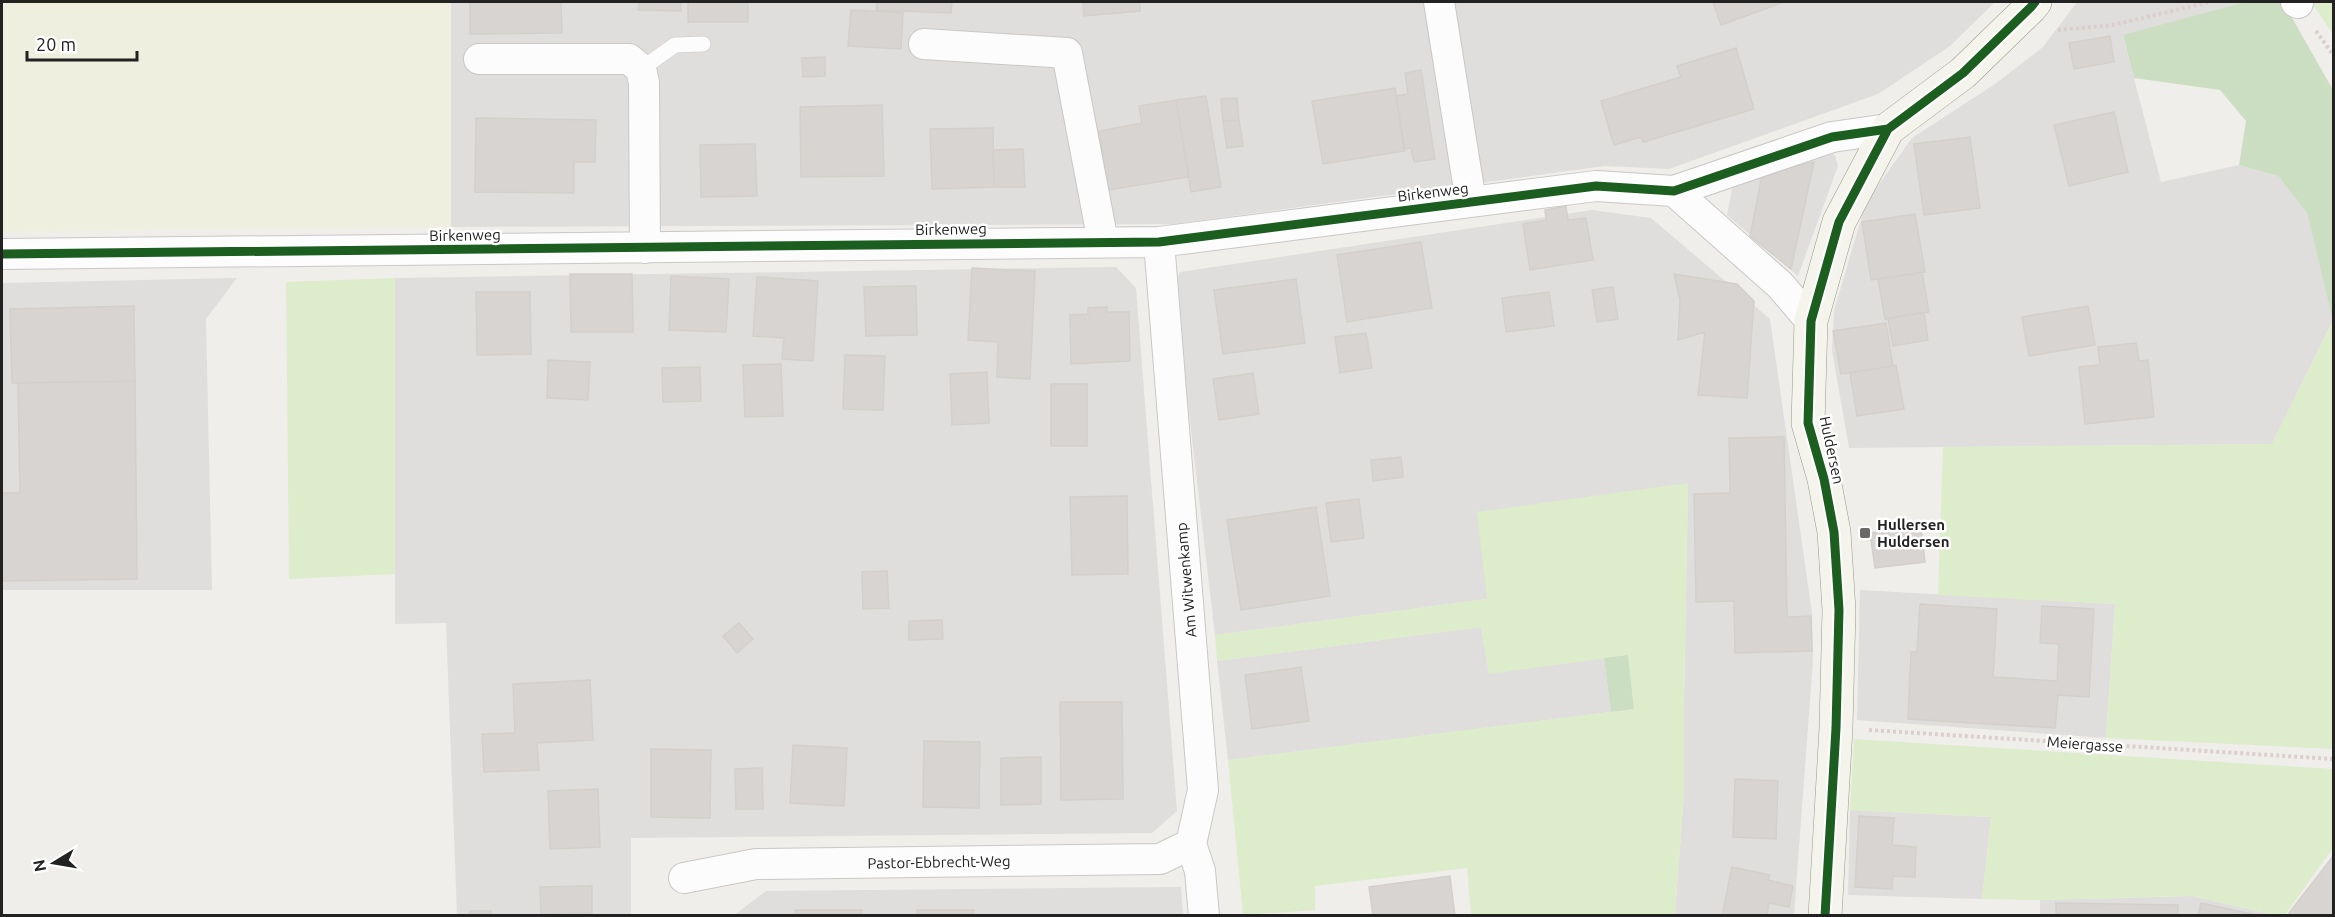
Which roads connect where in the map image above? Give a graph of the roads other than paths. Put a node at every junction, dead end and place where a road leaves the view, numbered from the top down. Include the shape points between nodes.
1 (1439, 2) edge
2 (2033, 4) edge
3 (703, 44) dead end
4 (924, 44) dead end
5 (479, 59) dead end
6 (641, 69) junction
7 (1888, 129) junction
8 (1674, 191) junction
9 (1471, 202) junction
10 (1103, 242) junction
11 (1159, 242) junction
12 (645, 248) junction
13 (2, 254) edge
14 (1811, 321) junction
15 (1191, 844) junction
16 (684, 878) dead end
17 (1204, 915) edge
18 (1825, 915) edge

1 - 9 street, Birkenweg
2 - 7 street, Huldersen via 1963,73
3 - 6 lane via 675,45
4 - 10 street via 1067,53
5 - 6 street via 629,59
6 - 12 street
7 - 8 street, Birkenweg via 1832,137
7 - 14 street, Huldersen via 1839,222
8 - 9 street, Birkenweg via 1596,186
8 - 14 street via 1780,285
9 - 11 street, Birkenweg
10 - 11 street, Birkenweg
10 - 12 street, Birkenweg
11 - 15 street, Am Witwenkamp via 1203,790
12 - 13 street, Birkenweg
14 - 18 street, Huldersen via 1808,423 1834,532 1839,610
15 - 16 street, Pastor-Ebbrecht-Weg via 1160,859 756,864
15 - 17 street via 1200,871

